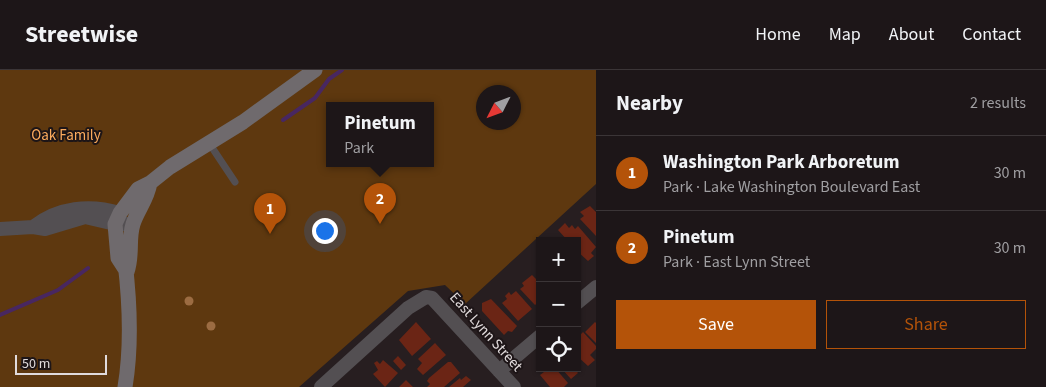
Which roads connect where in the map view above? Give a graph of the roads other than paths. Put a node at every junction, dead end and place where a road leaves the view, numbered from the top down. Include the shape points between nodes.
1 (315, 70) edge
2 (209, 143) junction
3 (235, 182) dead end
4 (123, 221) junction
5 (0, 229) edge
6 (596, 287) edge
7 (581, 300) edge
8 (536, 339) edge
9 (499, 371) junction
10 (125, 387) edge
11 (321, 387) edge
12 (514, 387) edge

1 - 2 main road
2 - 3 lane
2 - 4 main road via 138,189
4 - 5 street via 97,207 79,208 42,219 32,227
4 - 10 main road via 118,258 127,272 131,317
6 - 7 street
8 - 9 street
9 - 11 street, East Lynn Street via 432,298 426,297 408,308
9 - 12 street, East Lynn Street

